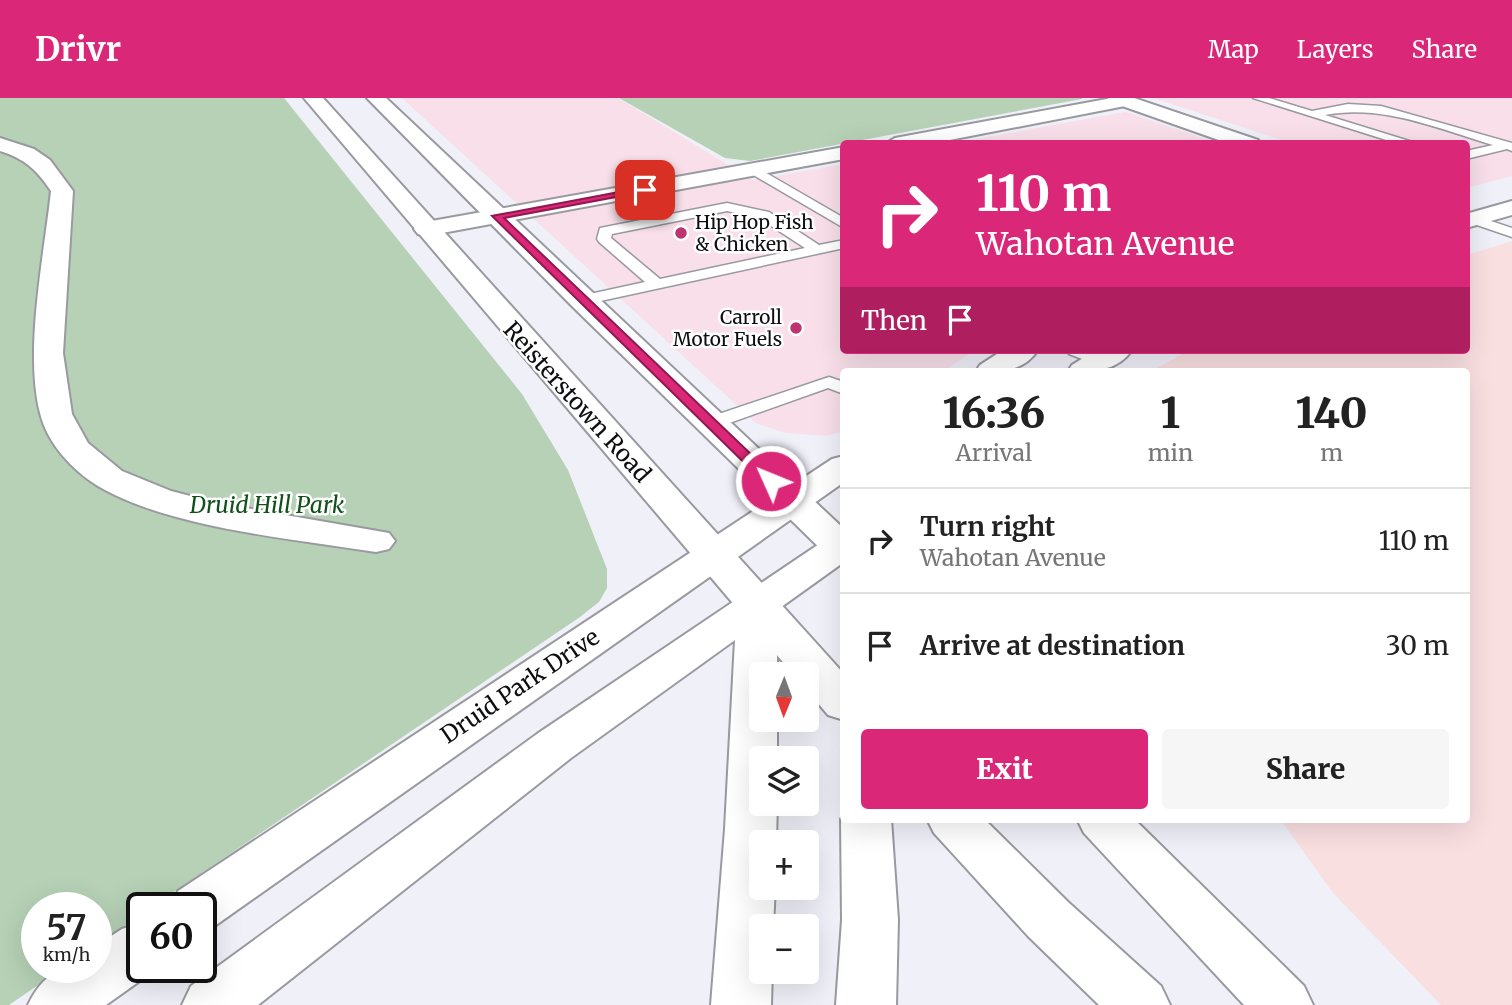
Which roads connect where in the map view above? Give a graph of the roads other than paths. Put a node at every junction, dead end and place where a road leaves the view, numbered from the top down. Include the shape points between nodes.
1 (313, 98) edge
2 (376, 98) edge
3 (1258, 98) edge
4 (1121, 99) edge
5 (1311, 114) junction
6 (915, 140) edge
7 (1239, 140) edge
8 (1399, 140) edge
9 (0, 144) edge
10 (1510, 146) edge
11 (840, 154) edge
12 (1470, 154) edge
13 (754, 170) junction
14 (1512, 208) edge
15 (496, 216) junction
16 (1470, 219) edge
17 (1470, 219) edge
18 (840, 222) edge
19 (426, 229) junction
20 (1512, 233) edge
21 (840, 245) edge
22 (817, 250) junction
23 (657, 284) junction
24 (582, 300) junction
25 (1017, 354) edge
26 (995, 368) edge
27 (840, 387) edge
28 (711, 424) junction
29 (840, 468) edge
30 (791, 499) junction
31 (376, 541) dead end
32 (840, 551) edge
33 (711, 554) junction
34 (840, 556) edge
35 (757, 606) junction
36 (840, 699) edge
37 (866, 823) edge
38 (956, 823) edge
39 (1106, 823) edge
40 (217, 894) edge
41 (126, 958) edge
42 (58, 1005) edge
43 (212, 1005) edge
44 (741, 1005) edge
45 (866, 1005) edge
46 (1140, 1005) edge
47 (1283, 1005) edge

1 - 19 main road, Reisterstown Road
2 - 15 main road
3 - 5 lane
4 - 6 main road
4 - 7 main road
5 - 8 lane
5 - 10 lane via 1348,107 1381,109
9 - 31 main road via 43,164 62,191 48,353 57,414 74,449 110,478 158,499 215,514
10 - 12 lane
11 - 13 main road
13 - 15 main road
13 - 18 lane
14 - 16 main road
15 - 19 main road
15 - 24 main road
17 - 20 lane
19 - 33 main road, Reisterstown Road
21 - 22 lane
22 - 23 lane
22 - 23 lane via 761,211 746,208 727,207 605,231 604,239
23 - 24 lane
24 - 28 main road
25 - 26 main road
27 - 28 lane via 829,382
28 - 30 main road
29 - 30 main road, Druid Park Drive
30 - 32 main road
30 - 33 main road, Druid Park Drive
33 - 35 main road, Reisterstown Road
33 - 40 main road, Druid Park Drive
34 - 35 main road
35 - 36 main road, Reisterstown Road
35 - 43 main road via 554,746
35 - 44 main road
37 - 45 main road via 870,920
38 - 46 main road via 1048,919
39 - 47 main road
41 - 42 main road

